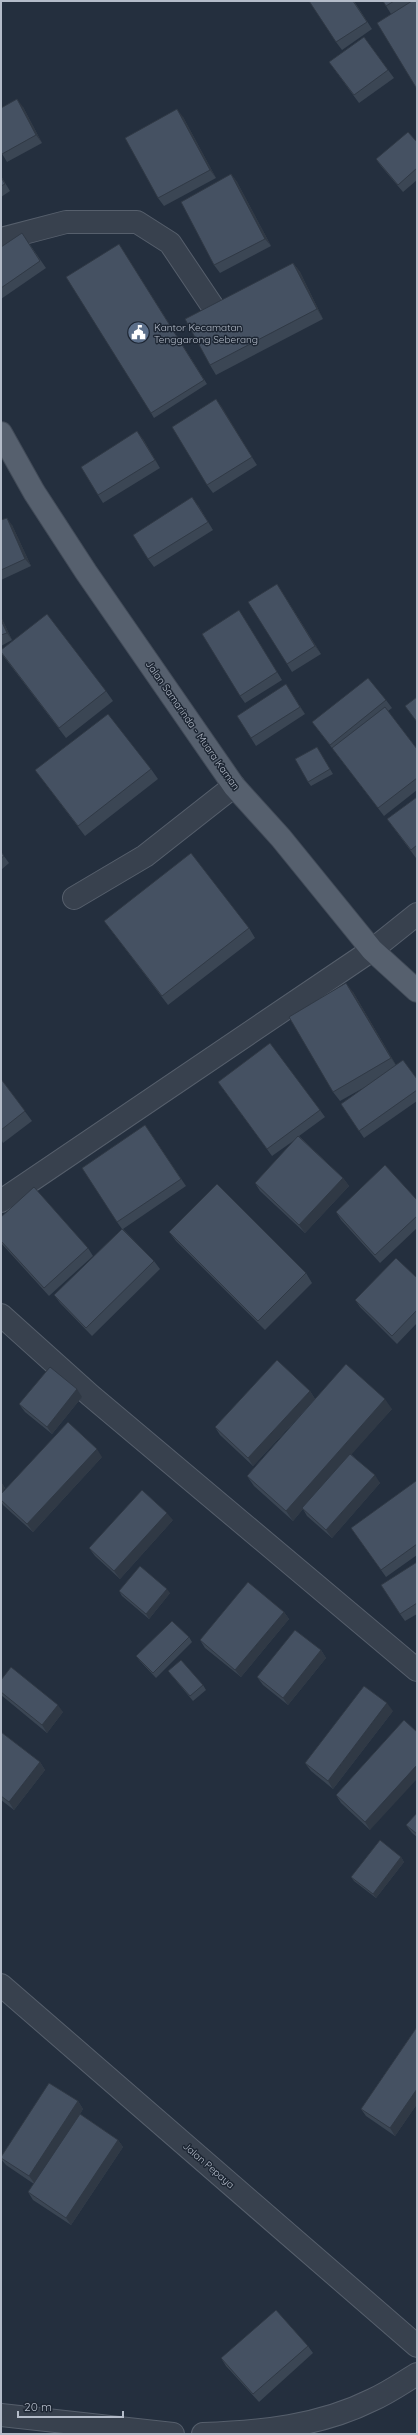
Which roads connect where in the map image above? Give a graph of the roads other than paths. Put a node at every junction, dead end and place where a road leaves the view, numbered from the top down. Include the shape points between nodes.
1 (1, 239) edge
2 (213, 307) edge
3 (1, 433) edge
4 (234, 786) junction
5 (74, 898) dead end
6 (417, 914) edge
7 (372, 950) junction
8 (417, 991) edge
9 (1, 1201) edge
10 (1, 1315) edge
11 (417, 1670) edge
12 (1, 1985) edge
13 (417, 2346) edge
14 (417, 2374) edge
15 (1, 2415) edge
16 (173, 2434) edge
17 (203, 2434) edge

1 - 2 street via 66,222 136,222 170,243
3 - 4 main road, Jalan Samarinda - Muara Kaman via 34,492 86,572
4 - 5 street via 145,856
4 - 7 main road, Jalan Samarinda - Muara Kaman via 281,838
6 - 7 street
7 - 8 main road, Jalan Samarinda - Muara Kaman
7 - 9 street
10 - 11 street via 90,1395
12 - 13 street, Jalan Pepaya
14 - 17 street via 372,2400 331,2416 286,2427 245,2433
15 - 16 street

